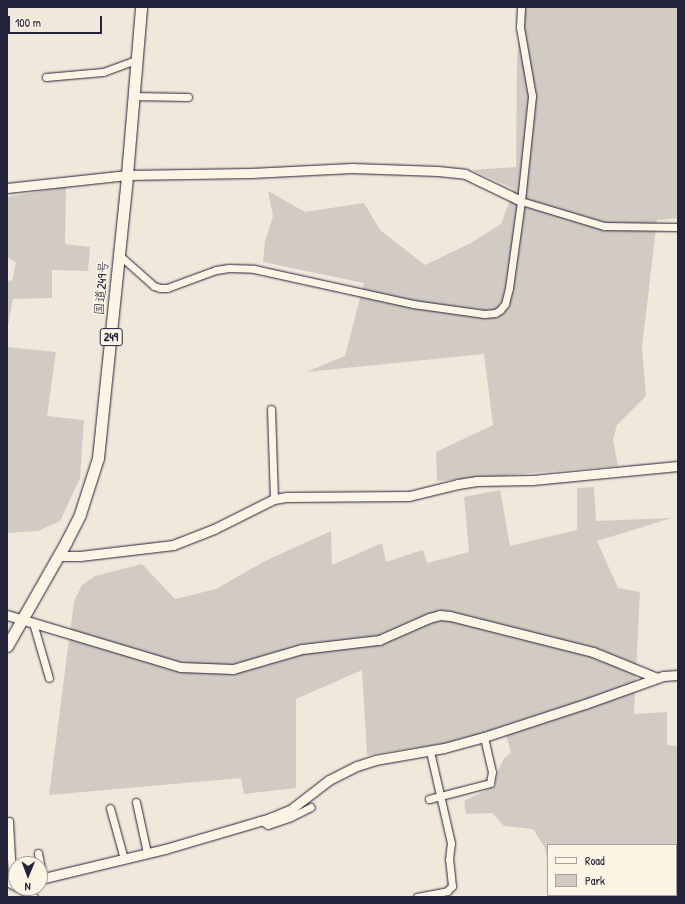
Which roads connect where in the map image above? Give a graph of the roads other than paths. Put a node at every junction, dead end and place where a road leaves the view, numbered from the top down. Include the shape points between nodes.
1 (142, 7) edge
2 (521, 7) edge
3 (136, 60) junction
4 (46, 77) dead end
5 (133, 96) junction
6 (188, 97) dead end
7 (127, 175) junction
8 (7, 188) edge
9 (521, 201) junction
10 (678, 227) edge
11 (118, 254) junction
12 (271, 409) dead end
13 (678, 466) edge
14 (274, 499) junction
15 (58, 556) junction
16 (7, 615) edge
17 (27, 621) junction
18 (7, 646) edge
19 (678, 675) edge
20 (49, 678) dead end
21 (657, 678) junction
22 (484, 738) junction
23 (430, 751) junction
24 (441, 796) junction
25 (429, 799) dead end
26 (136, 802) dead end
27 (110, 808) dead end
28 (311, 808) dead end
29 (260, 820) junction
30 (9, 822) dead end
31 (38, 853) dead end
32 (147, 853) junction
33 (11, 856) edge
34 (38, 856) edge
35 (124, 859) junction
36 (48, 876) edge
37 (417, 897) edge

1 - 3 highway, 国道249号 / 249
2 - 9 street via 520,27 532,96
3 - 4 street via 103,72
3 - 5 highway, 国道249号 / 249
5 - 6 street
5 - 7 highway, 国道249号 / 249
7 - 8 street
7 - 9 street via 352,168 438,171 465,174
7 - 11 highway, 国道249号 / 249
9 - 10 street via 604,226
9 - 11 street via 507,299 502,308 490,314 413,304 254,269 216,270 167,288 160,288 154,286
11 - 15 highway, 国道249号 / 249 via 98,458 80,514
12 - 14 street
13 - 14 street via 532,480 477,481 409,496
14 - 15 street via 214,529 173,545 80,556
15 - 17 highway, 国道249号 / 249
16 - 17 street
17 - 18 highway, 国道249号 / 249
17 - 20 street
17 - 21 street via 180,667 233,669 302,649 379,640 440,615 593,652
19 - 21 street
21 - 22 street
22 - 23 street
22 - 24 street via 492,772 490,783
23 - 24 street
23 - 29 street via 375,760 357,766 329,780 290,810
24 - 25 street
24 - 37 street via 451,843 449,859 452,886 447,891
26 - 32 street
27 - 35 street
28 - 29 street via 268,826
29 - 32 street
30 - 33 street
31 - 34 street
32 - 35 street
35 - 36 street

